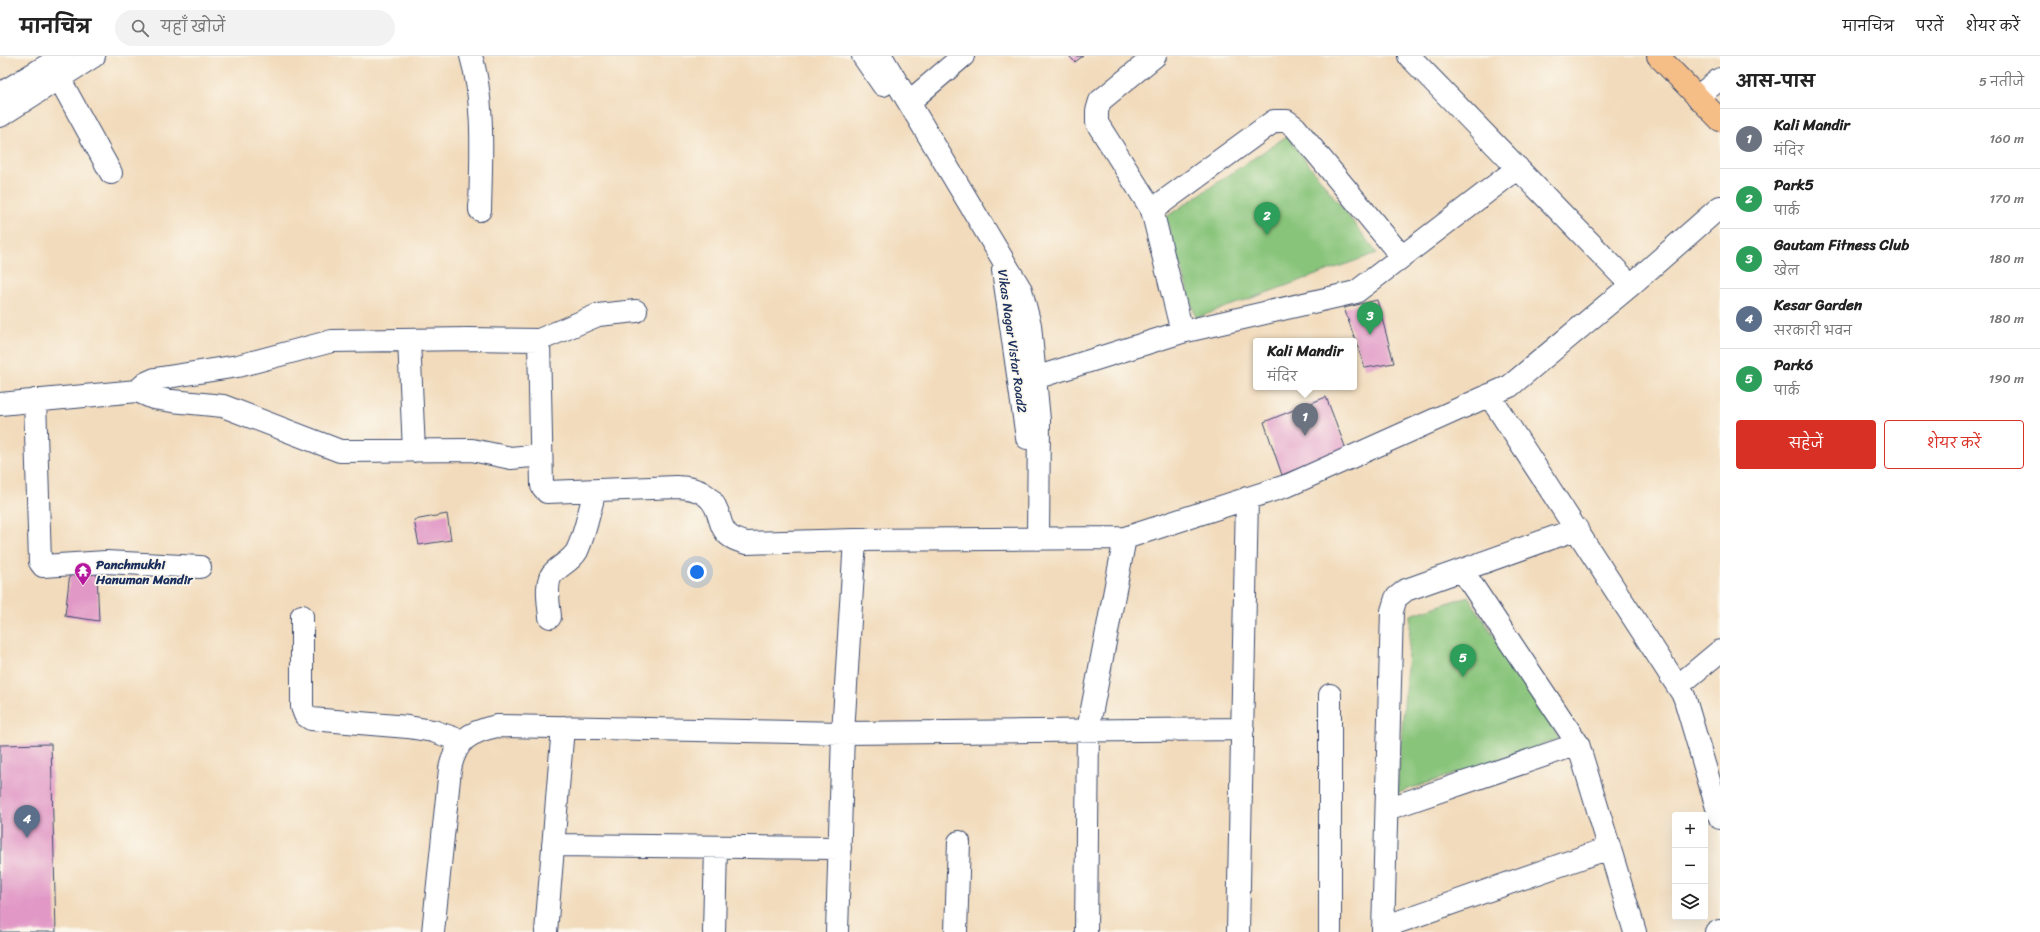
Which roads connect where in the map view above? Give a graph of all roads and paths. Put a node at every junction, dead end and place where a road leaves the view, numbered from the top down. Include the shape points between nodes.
1 (63, 56) edge
2 (94, 56) edge
3 (471, 56) edge
4 (863, 56) edge
5 (881, 56) edge
6 (963, 56) edge
7 (1155, 56) edge
8 (1409, 56) edge
9 (1658, 56) edge
10 (59, 78) junction
11 (1720, 78) edge
12 (0, 94) edge
13 (1697, 97) junction
14 (909, 102) junction
15 (0, 116) edge
16 (1720, 120) edge
17 (1518, 168) junction
18 (111, 173) dead end
19 (1720, 207) edge
20 (480, 210) dead end
21 (1152, 210) junction
22 (1402, 257) junction
23 (1002, 258) junction
24 (1631, 285) junction
25 (636, 311) dead end
26 (1182, 332) junction
27 (409, 340) junction
28 (539, 340) junction
29 (1035, 378) junction
30 (137, 391) junction
31 (1489, 395) junction
32 (34, 400) junction
33 (0, 404) edge
34 (414, 451) junction
35 (541, 455) junction
36 (595, 491) junction
37 (1247, 498) junction
38 (1577, 529) junction
39 (1038, 531) junction
40 (1125, 538) junction
41 (855, 540) junction
42 (200, 567) dead end
43 (1462, 570) junction
44 (302, 616) dead end
45 (550, 617) dead end
46 (1720, 651) edge
47 (1678, 686) junction
48 (1330, 695) dead end
49 (563, 728) junction
50 (1243, 729) junction
51 (1088, 730) junction
52 (843, 733) junction
53 (462, 741) junction
54 (1578, 744) junction
55 (1717, 795) edge
56 (1387, 809) junction
57 (1720, 818) edge
58 (959, 842) dead end
59 (553, 845) junction
60 (716, 847) junction
61 (840, 848) junction
62 (1609, 848) junction
63 (1384, 930) edge
64 (1720, 931) edge
65 (434, 932) edge
66 (546, 932) edge
67 (714, 932) edge
68 (838, 932) edge
69 (956, 932) edge
70 (1086, 932) edge
71 (1238, 932) edge
72 (1330, 932) edge
73 (1635, 932) edge
74 (1716, 932) edge

1 - 12 street
2 - 10 street
3 - 20 street via 479,106
4 - 23 street, Vikas Nagar Vistar Road2
5 - 14 street
6 - 14 street
7 - 21 street via 1100,101 1097,111 1098,123 1104,134
8 - 17 street
9 - 13 main road
10 - 15 street
10 - 18 street
11 - 13 street
13 - 16 main road
14 - 23 street
17 - 22 street
17 - 24 street
19 - 24 street
21 - 22 street via 1274,121 1287,121 1295,127
21 - 26 street
22 - 26 street via 1356,292
23 - 29 street via 1023,297 1030,325
23 - 39 street, Vikas Nagar Vistar Road2
24 - 31 street via 1510,386
25 - 28 street via 598,315
26 - 29 street
27 - 28 street
27 - 30 street via 332,341 238,366 155,380 146,383
27 - 34 street
28 - 35 street
29 - 39 street via 1039,420
30 - 32 street
30 - 34 street via 153,398 223,406 340,451
31 - 37 street via 1289,485
31 - 38 street
32 - 33 street
32 - 42 street via 41,564 47,567 106,562
34 - 35 street via 472,450 511,458
35 - 36 street via 542,486 547,492
36 - 41 street via 692,488 710,498 716,506 725,532 734,539 746,543
36 - 45 street via 576,552 571,559 553,572 550,579
37 - 40 street
37 - 50 street
38 - 43 street
38 - 47 street
39 - 40 street
39 - 41 street
40 - 51 street
41 - 52 street
43 - 54 street
43 - 56 street via 1406,590 1396,598 1392,611
44 - 53 street via 302,707 305,715 320,722 408,727 433,731
46 - 47 street
47 - 55 street via 1684,696
48 - 72 street
49 - 52 street
49 - 53 street via 497,726 475,731
49 - 59 street
50 - 51 street
50 - 71 street
51 - 52 street
51 - 70 street
52 - 61 street
53 - 65 street via 453,754 450,769
54 - 56 street
54 - 62 street
55 - 57 street
56 - 63 street
58 - 69 street
59 - 60 street
59 - 66 street
60 - 61 street
60 - 67 street
61 - 68 street
62 - 63 street
62 - 73 street
64 - 74 street

